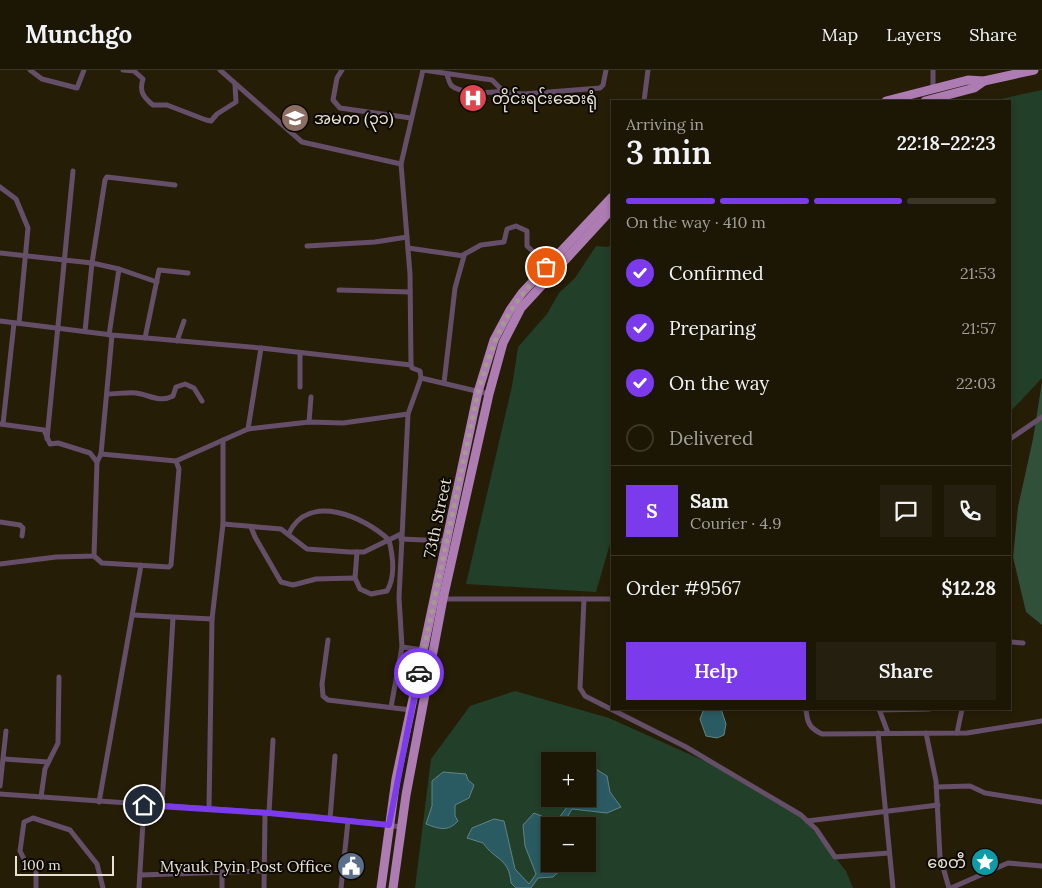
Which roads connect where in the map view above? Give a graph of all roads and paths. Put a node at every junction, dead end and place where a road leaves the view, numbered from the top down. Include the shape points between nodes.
1 (30, 70) edge
2 (84, 70) edge
3 (123, 70) edge
4 (220, 70) edge
5 (342, 70) edge
6 (423, 70) edge
7 (606, 70) edge
8 (648, 70) edge
9 (933, 70) edge
10 (1034, 70) edge
11 (134, 71) edge
12 (446, 74) junction
13 (984, 81) junction
14 (235, 85) junction
15 (933, 89) junction
16 (503, 91) junction
17 (644, 100) edge
18 (890, 100) edge
19 (929, 100) edge
20 (411, 118) junction
21 (401, 164) junction
22 (73, 171) dead end
23 (175, 184) dead end
24 (0, 187) edge
25 (611, 198) edge
26 (611, 210) edge
27 (407, 237) junction
28 (307, 246) dead end
29 (408, 248) junction
30 (0, 253) edge
31 (463, 254) junction
32 (25, 255) junction
33 (64, 260) junction
34 (92, 264) junction
35 (119, 269) junction
36 (551, 269) junction
37 (188, 272) dead end
38 (157, 282) junction
39 (339, 290) dead end
40 (410, 292) junction
41 (184, 321) dead end
42 (0, 322) edge
43 (17, 323) junction
44 (59, 328) junction
45 (85, 331) junction
46 (111, 335) junction
47 (145, 338) junction
48 (177, 340) junction
49 (261, 348) junction
50 (300, 354) junction
51 (411, 365) junction
52 (420, 378) junction
53 (444, 383) junction
54 (300, 387) dead end
55 (478, 392) junction
56 (107, 394) junction
57 (489, 394) junction
58 (311, 397) dead end
59 (202, 401) dead end
60 (408, 414) junction
61 (1042, 417) edge
62 (308, 422) junction
63 (2, 424) edge
64 (248, 429) junction
65 (1011, 438) edge
66 (47, 439) junction
67 (223, 440) junction
68 (101, 454) junction
69 (176, 461) junction
70 (98, 462) junction
71 (0, 522) edge
72 (223, 524) junction
73 (251, 528) junction
74 (289, 533) junction
75 (22, 536) dead end
76 (401, 537) junction
77 (390, 540) junction
78 (447, 541) junction
79 (357, 552) junction
80 (94, 556) junction
81 (0, 564) edge
82 (141, 566) junction
83 (355, 578) junction
84 (439, 598) junction
85 (611, 598) edge
86 (584, 599) junction
87 (133, 615) junction
88 (173, 618) junction
89 (212, 619) junction
90 (328, 640) dead end
91 (1011, 642) edge
92 (1023, 643) dead end
93 (402, 647) junction
94 (424, 650) junction
95 (59, 678) dead end
96 (391, 707) junction
97 (611, 708) edge
98 (412, 710) junction
99 (614, 710) edge
100 (806, 710) edge
101 (879, 710) edge
102 (962, 710) edge
103 (1042, 721) edge
104 (6, 732) dead end
105 (878, 733) junction
106 (888, 733) junction
107 (926, 733) junction
108 (957, 733) junction
109 (273, 740) dead end
110 (335, 756) dead end
111 (3, 757) edge
112 (48, 762) junction
113 (0, 786) edge
114 (936, 787) junction
115 (0, 794) edge
116 (41, 796) junction
117 (99, 802) junction
118 (1042, 802) edge
119 (144, 805) junction
120 (162, 805) junction
121 (938, 805) junction
122 (209, 808) junction
123 (887, 812) junction
124 (267, 813) junction
125 (330, 818) junction
126 (807, 820) junction
127 (348, 821) junction
128 (389, 825) junction
129 (402, 827) junction
130 (889, 853) junction
131 (1042, 866) edge
132 (264, 871) junction
133 (222, 872) junction
134 (140, 875) junction
135 (36, 888) edge
136 (102, 888) edge
137 (139, 888) edge
138 (222, 888) edge
139 (264, 888) edge
140 (341, 888) edge
141 (381, 888) edge
142 (393, 888) edge
143 (893, 888) edge
144 (950, 888) edge

1 - 2 street via 42,79 77,88
3 - 11 street
4 - 14 street
5 - 20 street via 333,100 340,108
6 - 12 street
6 - 20 street
7 - 16 street via 603,85 598,88 524,94
8 - 17 street
9 - 15 street
10 - 13 main road
11 - 14 street via 143,79 142,95 153,104 167,105 211,121 236,102
12 - 16 street via 492,80
12 - 16 street via 456,89
13 - 15 main road via 968,80
13 - 19 main road via 974,88
14 - 21 street via 306,145
15 - 18 main road
20 - 21 street
21 - 27 street
22 - 33 street
23 - 34 street via 107,177
24 - 32 street via 13,195 25,216 28,228
25 - 36 main road, 73th Street
26 - 36 main road, 73th Street
27 - 28 street
27 - 29 street
29 - 31 street
29 - 40 street
30 - 32 street
31 - 36 street via 481,245 504,242 508,227 516,226 526,231 527,246
31 - 53 street via 455,288
32 - 33 street
32 - 43 street
33 - 34 street
33 - 44 street
34 - 35 street
34 - 45 street
35 - 38 street
35 - 46 street
36 - 55 main road, 73th Street via 522,293 501,326
36 - 57 main road, 73th Street via 511,325 498,357
37 - 38 street via 159,270
38 - 47 street
39 - 40 street
40 - 51 street
41 - 48 street
42 - 43 street
43 - 44 street
43 - 63 street
44 - 45 street
44 - 66 street
45 - 46 street
46 - 47 street
46 - 56 street
47 - 48 street
48 - 49 street
49 - 50 street
49 - 64 street
50 - 51 street
50 - 54 street
51 - 52 street via 420,371
52 - 53 street
52 - 60 street
53 - 55 street
55 - 57 street
55 - 78 main road, 73th Street
56 - 59 street via 135,393 167,399 176,387 184,384 194,388
56 - 68 street
57 - 84 main road, 73th Street
58 - 62 street
60 - 62 street via 343,423
60 - 76 street
61 - 65 street
62 - 64 street
63 - 66 street via 41,429
64 - 67 street
66 - 70 street via 50,444 58,443 90,453
67 - 69 street
67 - 72 street
68 - 69 street
68 - 70 street
69 - 82 street via 179,469 172,565
70 - 80 street
71 - 75 street via 20,525
72 - 73 street
72 - 89 street
73 - 74 street via 271,527
73 - 83 street via 281,582 293,585 316,579
74 - 77 street via 292,526 314,513 337,512 356,517
74 - 79 street via 297,543 307,548
76 - 77 street
76 - 78 street
76 - 93 street via 398,598
77 - 79 street
77 - 83 street via 392,574 387,590 378,594 365,592
78 - 84 main road, 73th Street
79 - 83 street
80 - 81 street
80 - 82 street via 102,562
82 - 87 street
84 - 86 street
84 - 94 main road, 73th Street
84 - 129 main road, 73th Street
85 - 86 street
86 - 97 street via 580,688 582,693
87 - 88 street
87 - 117 street
88 - 89 street
88 - 120 street
89 - 122 street
90 - 96 street via 323,696 328,700
91 - 92 street
93 - 94 street
93 - 96 street
94 - 98 main road, 73th Street
95 - 112 street via 58,744
96 - 98 street
98 - 128 main road, 73th Street
99 - 126 street via 727,770
100 - 105 street via 812,730 822,734
101 - 106 street
102 - 108 street
103 - 108 street
104 - 111 street
105 - 106 street
105 - 123 street
106 - 107 street
107 - 108 street
107 - 114 street
109 - 124 street
110 - 125 street
111 - 112 street
111 - 113 street
112 - 116 street
114 - 118 street via 970,786 985,793
114 - 121 street
115 - 116 street
116 - 117 street
117 - 119 street
119 - 120 street
119 - 134 street
120 - 122 street
121 - 123 street
121 - 144 street via 940,857
122 - 124 street
123 - 126 street
123 - 130 street
124 - 125 street
124 - 132 street
125 - 127 street
126 - 130 street via 838,858
127 - 128 street
127 - 140 street
128 - 129 street
128 - 141 main road, 73th Street
129 - 142 main road, 73th Street
130 - 143 street
131 - 144 street via 1008,863
132 - 133 street
132 - 139 street
133 - 134 street
133 - 138 street
134 - 137 street
135 - 136 street via 36,864 24,861 20,852 24,822 33,818 70,830 97,864

